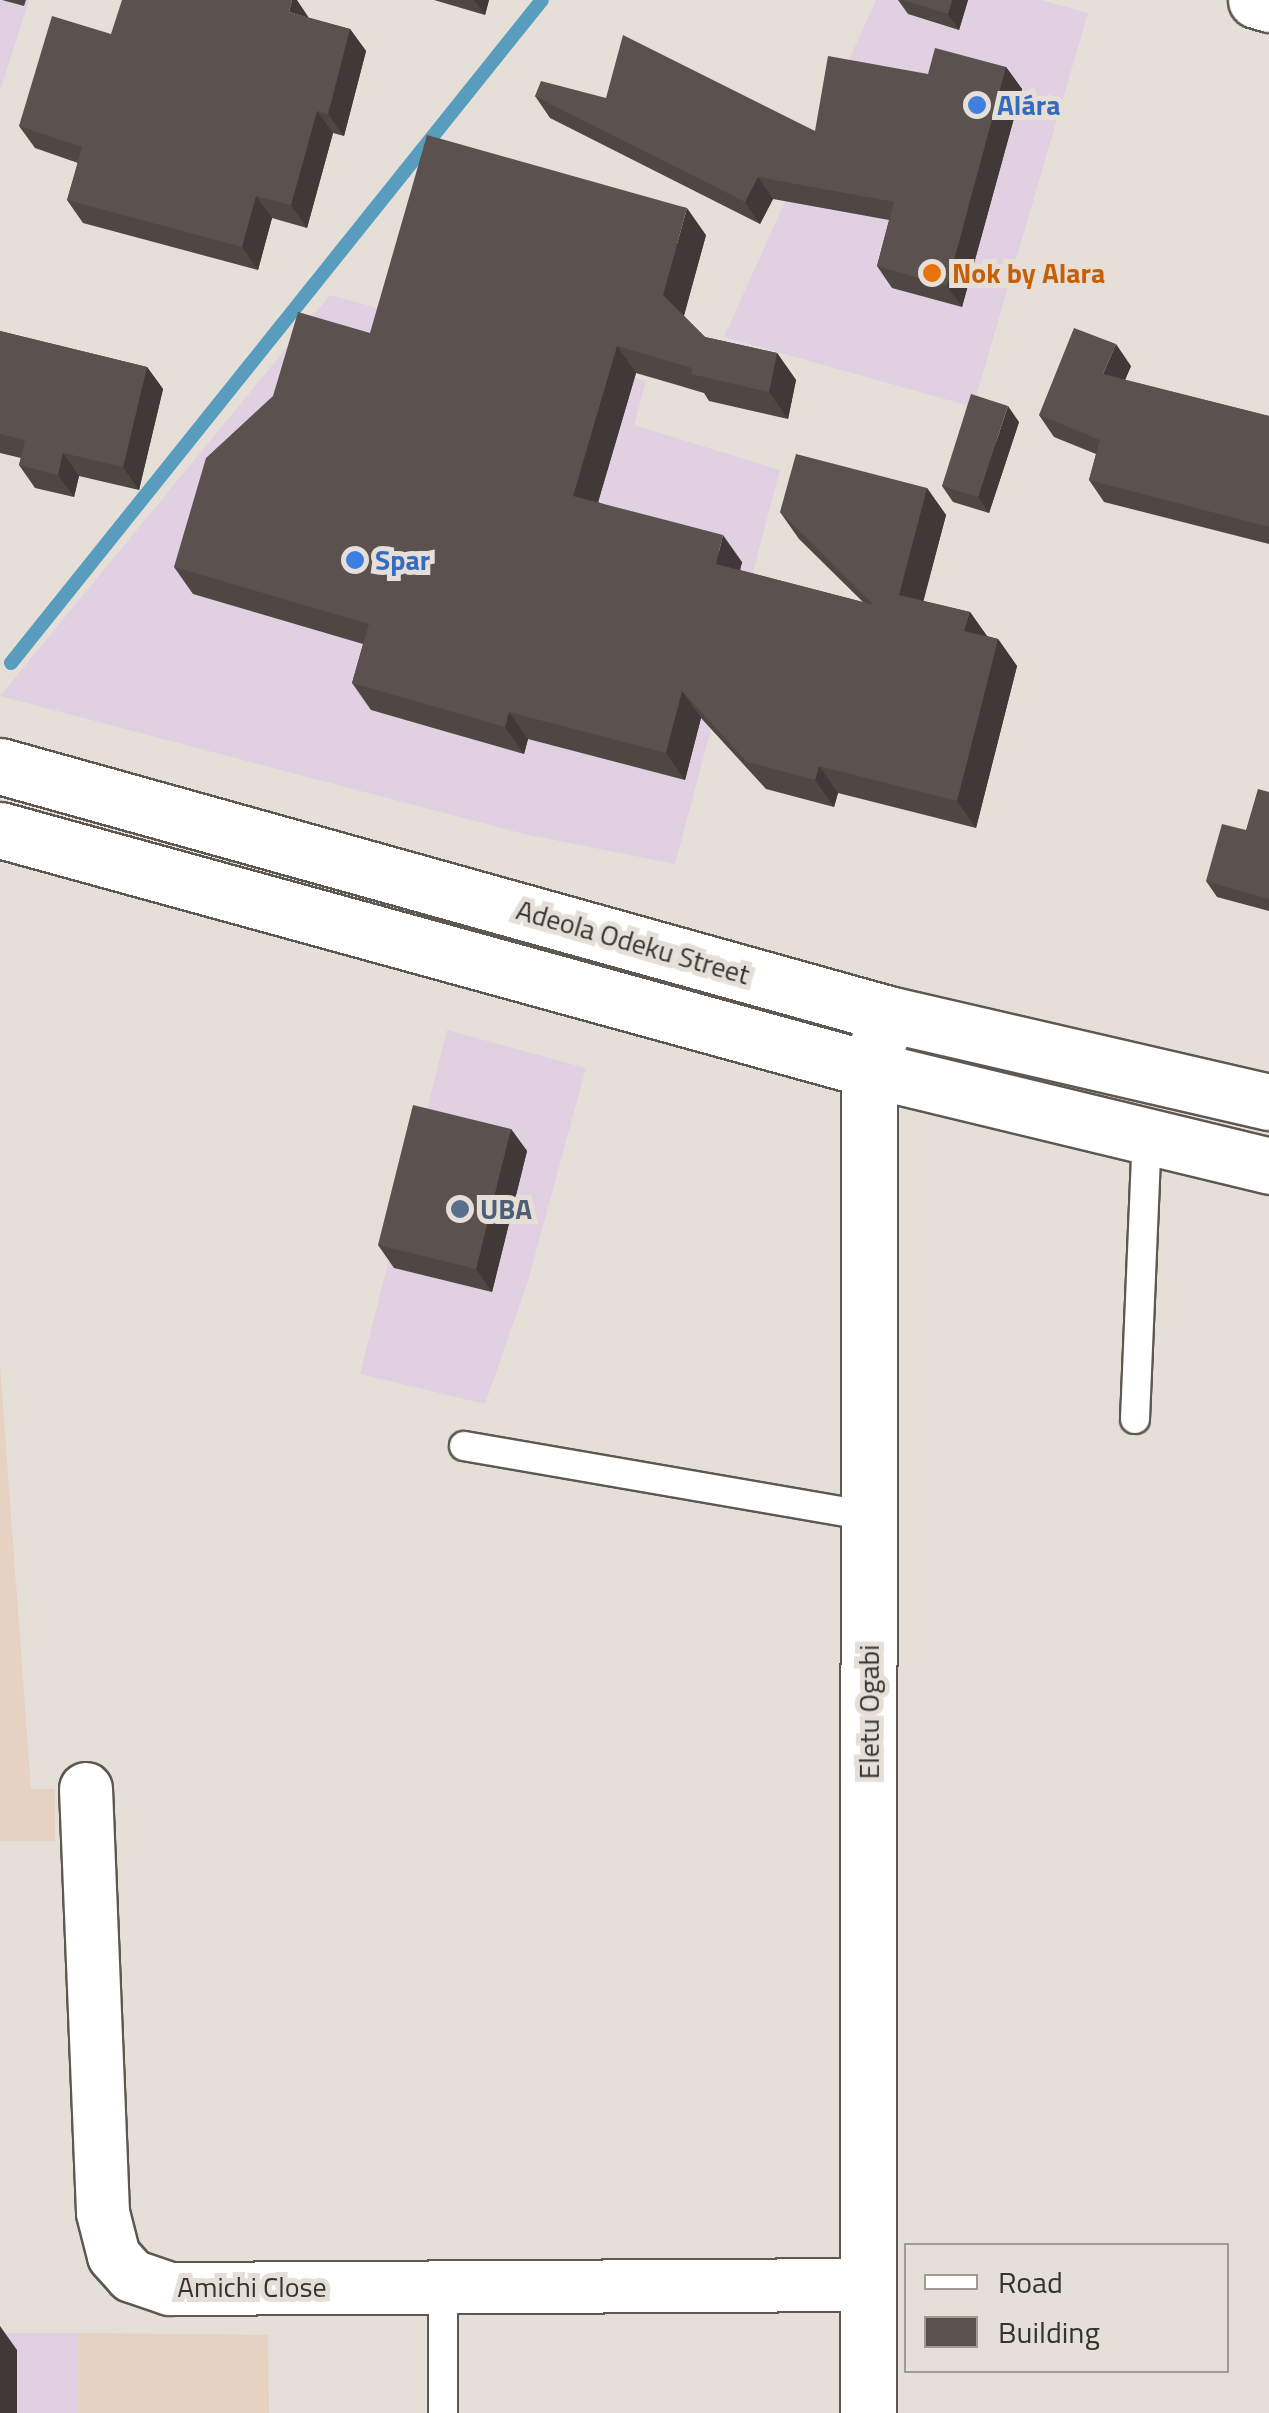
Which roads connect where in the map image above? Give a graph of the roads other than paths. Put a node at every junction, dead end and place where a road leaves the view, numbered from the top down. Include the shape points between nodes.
1 (1256, 0) edge
2 (1269, 4) edge
3 (0, 766) edge
4 (90, 821) junction
5 (0, 830) edge
6 (453, 923) junction
7 (888, 1014) junction
8 (869, 1070) junction
9 (1269, 1102) edge
10 (1147, 1136) junction
11 (1269, 1166) edge
12 (1135, 1419) dead end
13 (464, 1446) dead end
14 (869, 1516) junction
15 (86, 1790) dead end
16 (868, 2285) junction
17 (444, 2287) junction
18 (443, 2413) edge
19 (868, 2413) edge

1 - 2 main road
3 - 4 main road, Adeola Odeku Street
4 - 5 main road, Adeola Odeku Street
4 - 6 main road, Adeola Odeku Street
6 - 7 main road, Adeola Odeku Street
6 - 8 main road, Adeola Odeku Street
7 - 8 main road, Eletu Ogabi
7 - 9 main road, Adeola Odeku Street
8 - 10 main road, Adeola Odeku Street
8 - 14 main road, Eletu Ogabi
10 - 11 main road, Adeola Odeku Street
10 - 12 lane
13 - 14 lane
14 - 16 main road, Eletu Ogabi
15 - 17 street, Amichi Close via 103,2213 114,2256 132,2276 170,2289
16 - 17 street, Amichi Close
16 - 19 main road, Eletu Ogabi
17 - 18 lane

